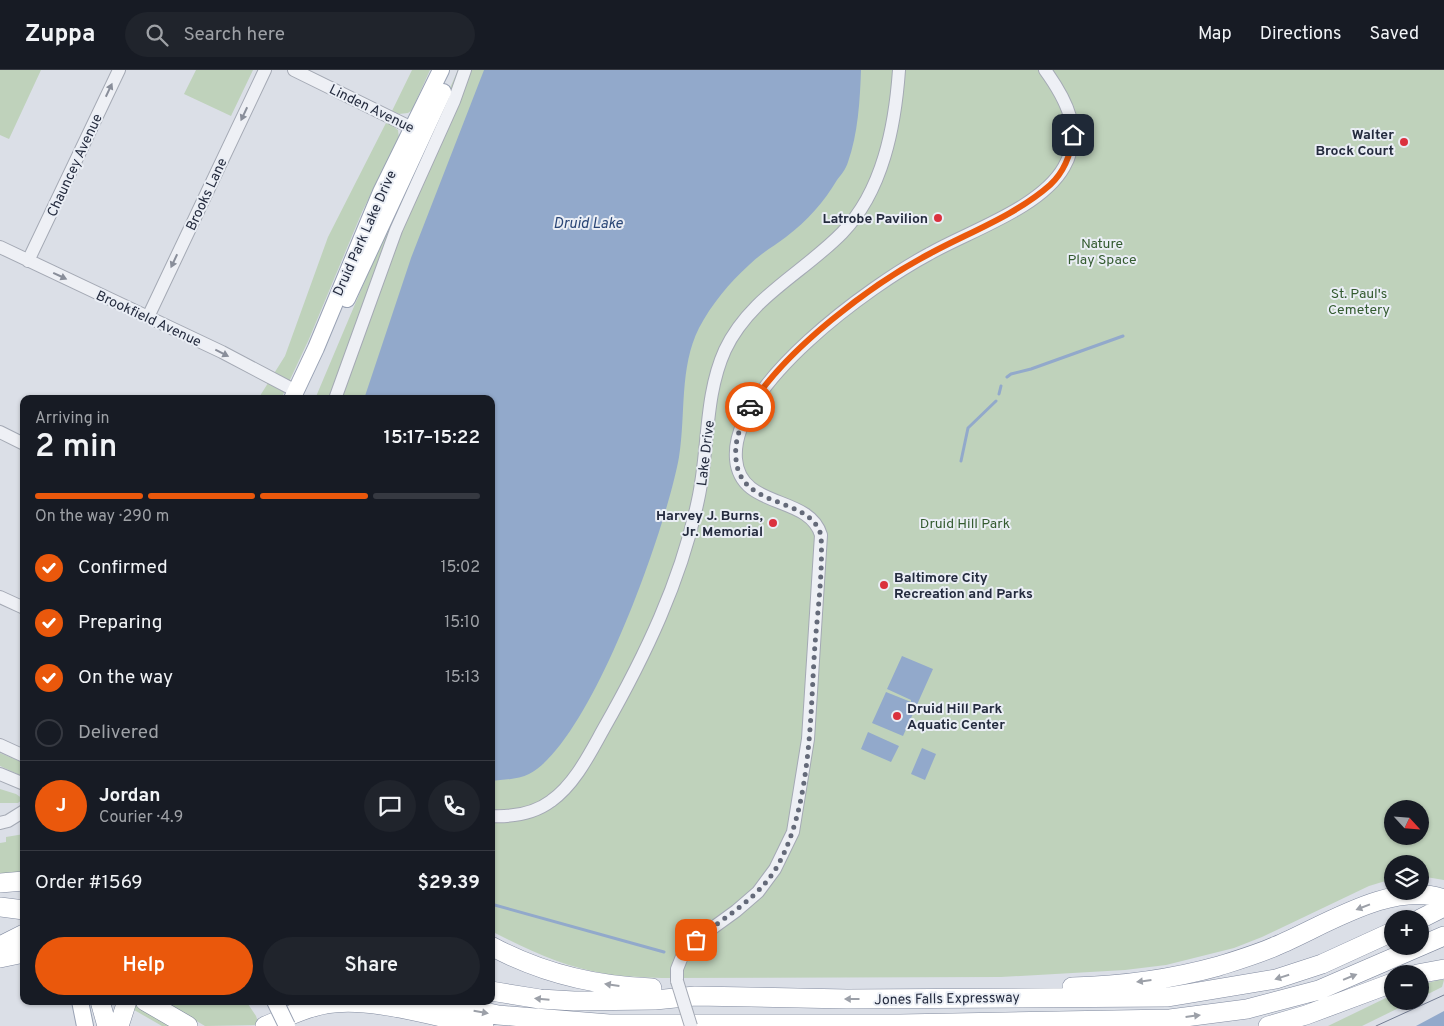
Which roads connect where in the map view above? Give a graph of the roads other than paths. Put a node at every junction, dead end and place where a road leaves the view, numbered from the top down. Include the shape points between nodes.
1 (119, 70) edge
2 (265, 70) edge
3 (294, 70) edge
4 (442, 70) edge
5 (452, 70) edge
6 (465, 70) edge
7 (899, 70) edge
8 (1045, 70) edge
9 (418, 131) junction
10 (0, 247) edge
11 (28, 261) junction
12 (148, 317) junction
13 (295, 395) edge
14 (297, 395) edge
15 (336, 395) edge
16 (0, 432) edge
17 (20, 442) edge
18 (0, 597) edge
19 (20, 606) edge
20 (0, 745) edge
21 (20, 754) edge
22 (0, 774) edge
23 (20, 782) edge
24 (20, 813) edge
25 (495, 816) edge
26 (4, 822) edge
27 (20, 881) edge
28 (0, 883) edge
29 (1444, 899) edge
30 (0, 907) edge
31 (1444, 907) edge
32 (20, 910) edge
33 (1429, 914) edge
34 (0, 929) edge
35 (20, 932) edge
36 (20, 935) edge
37 (1384, 936) edge
38 (1444, 936) edge
39 (0, 946) edge
40 (495, 948) edge
41 (20, 954) edge
42 (0, 958) edge
43 (1444, 969) edge
44 (1429, 972) edge
45 (1384, 985) edge
46 (495, 992) edge
47 (695, 996) junction
48 (1040, 996) junction
49 (81, 1005) edge
50 (101, 1005) edge
51 (126, 1005) edge
52 (152, 1005) edge
53 (277, 1005) edge
54 (322, 1005) edge
55 (370, 1005) edge
56 (451, 1005) edge
57 (659, 1025) edge
58 (903, 1025) edge
59 (85, 1026) edge
60 (107, 1026) edge
61 (119, 1026) edge
62 (188, 1026) edge
63 (265, 1026) edge
64 (287, 1026) edge
65 (484, 1026) edge
66 (691, 1026) edge
67 (1268, 1026) edge

11 -> 1 street, Chauncey Avenue
2 -> 12 street, Brooks Lane
3 - 9 street, Linden Avenue
4 - 9 main road, Druid Park Lake Drive
5 - 9 main road, Druid Park Lake Drive
6 - 15 street via 396,230
7 - 25 street, Lake Drive via 887,145 863,206 842,234 750,312 724,352 713,389 704,474 690,533 660,619 618,704 561,793 538,808 509,816
8 - 66 street, bridge via 1066,104 1073,125 1072,144 1058,176 1027,202 912,263 852,306 777,373 752,405 740,428 735,451 742,478 756,492 813,519 821,535 807,756 793,832 775,869 749,901 688,947 679,962 677,981
9 - 14 main road, Druid Park Lake Drive via 373,239
10 - 11 street, Brookfield Avenue
11 -> 12 street, Brookfield Avenue
12 -> 13 street, Brookfield Avenue
16 - 17 street
18 - 19 street
20 - 21 street
22 - 23 street
24 - 26 street
27 - 28 highway
29 -> 48 highway via 1419,893 1395,896 1355,910 1276,946 1217,966 1147,981 1064,987
30 - 32 highway
31 - 33 highway
34 - 35 highway
36 - 39 highway
37 -> 48 highway, Jones Falls Expressway via 1322,964 1244,986 1151,998 1065,999
58 -> 38 highway, Jones Falls Expressway via 1132,1021 1247,1008 1326,987
47 -> 40 highway via 609,984 543,970
41 - 42 highway
43 - 44 highway
45 - 67 highway
47 -> 46 highway, Jones Falls Expressway via 574,1001
48 -> 47 highway, Jones Falls Expressway via 847,999
49 - 59 main road
50 - 60 highway
51 - 61 highway
52 - 62 highway
53 - 64 main road, bridge
54 - 63 highway
55 - 65 highway
56 -> 57 highway, Jones Falls Expressway via 532,1019
57 - 58 highway, Jones Falls Expressway

